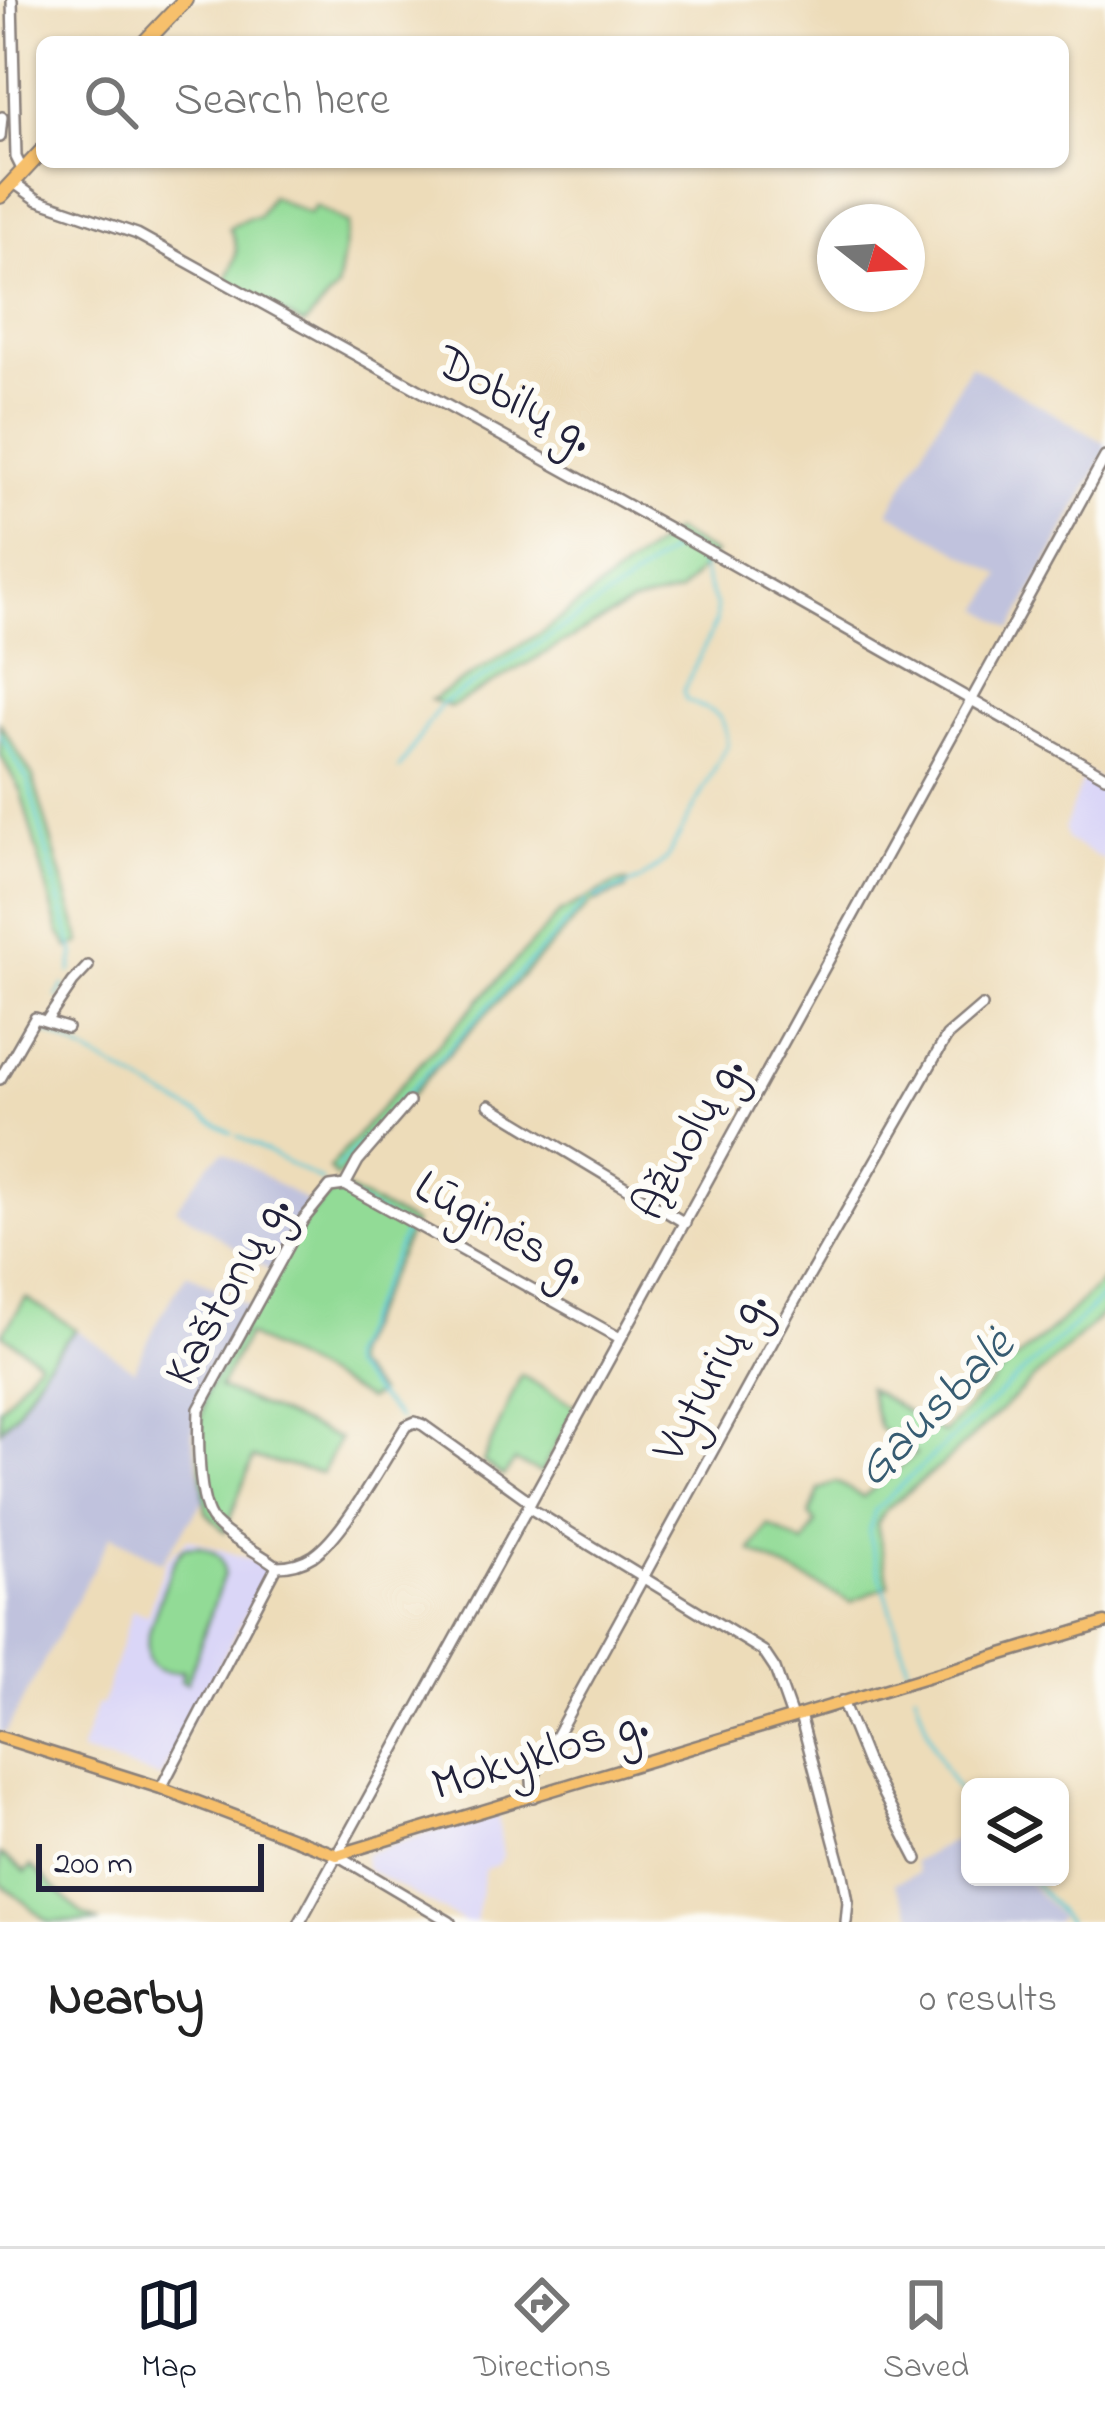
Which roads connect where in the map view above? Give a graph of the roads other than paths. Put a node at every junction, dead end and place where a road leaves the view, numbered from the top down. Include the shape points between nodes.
1 (12, 0) edge
2 (185, 0) edge
3 (152, 36) edge
4 (1, 116) edge
5 (15, 118) junction
6 (0, 137) edge
7 (36, 158) edge
8 (18, 177) junction
9 (0, 196) edge
10 (1105, 457) edge
11 (972, 701) junction
12 (1105, 776) edge
13 (88, 966) dead end
14 (982, 1006) dead end
15 (47, 1020) junction
16 (67, 1028) dead end
17 (0, 1079) edge
18 (409, 1102) dead end
19 (489, 1105) dead end
20 (345, 1185) junction
21 (685, 1223) junction
22 (620, 1338) junction
23 (529, 1505) junction
24 (277, 1566) junction
25 (643, 1576) junction
26 (1105, 1623) edge
27 (842, 1701) junction
28 (796, 1716) junction
29 (0, 1737) edge
30 (161, 1788) junction
31 (533, 1797) junction
32 (337, 1855) junction
33 (917, 1859) dead end
34 (300, 1922) edge
35 (450, 1922) edge
36 (846, 1922) edge

1 - 5 street
2 - 3 highway
4 - 5 street
4 - 6 street
5 - 8 street
7 - 8 highway
8 - 9 highway
8 - 11 street, Dobilų g. via 38,200 137,234
10 - 11 street, Ąžuolų g.
11 - 12 street, Dobilų g.
11 - 21 street, Ąžuolų g.
13 - 15 street
14 - 25 street, Vyturių g. via 947,1036
15 - 16 street
15 - 17 street via 35,1018
18 - 20 street, Kaštonų g.
19 - 21 street
20 - 22 street, Lūginės g.
20 - 24 street, Kaštonų g. via 330,1187 303,1220 199,1409 206,1512
21 - 22 street, Ąžuolų g.
22 - 23 street, Ąžuolų g.
23 - 24 street via 415,1422 323,1548
23 - 25 street
23 - 32 street, Ąžuolų g.
24 - 30 street
25 - 28 street via 763,1652
25 - 31 street, Vyturių g. via 532,1780
26 - 27 main road, Mokyklos g.
27 - 28 main road, Mokyklos g.
27 - 33 street
28 - 31 main road, Mokyklos g.
28 - 36 street via 843,1875
29 - 30 main road
30 - 32 main road
31 - 32 main road, Mokyklos g.
32 - 34 street, Ąžuolų g.
32 - 35 street

